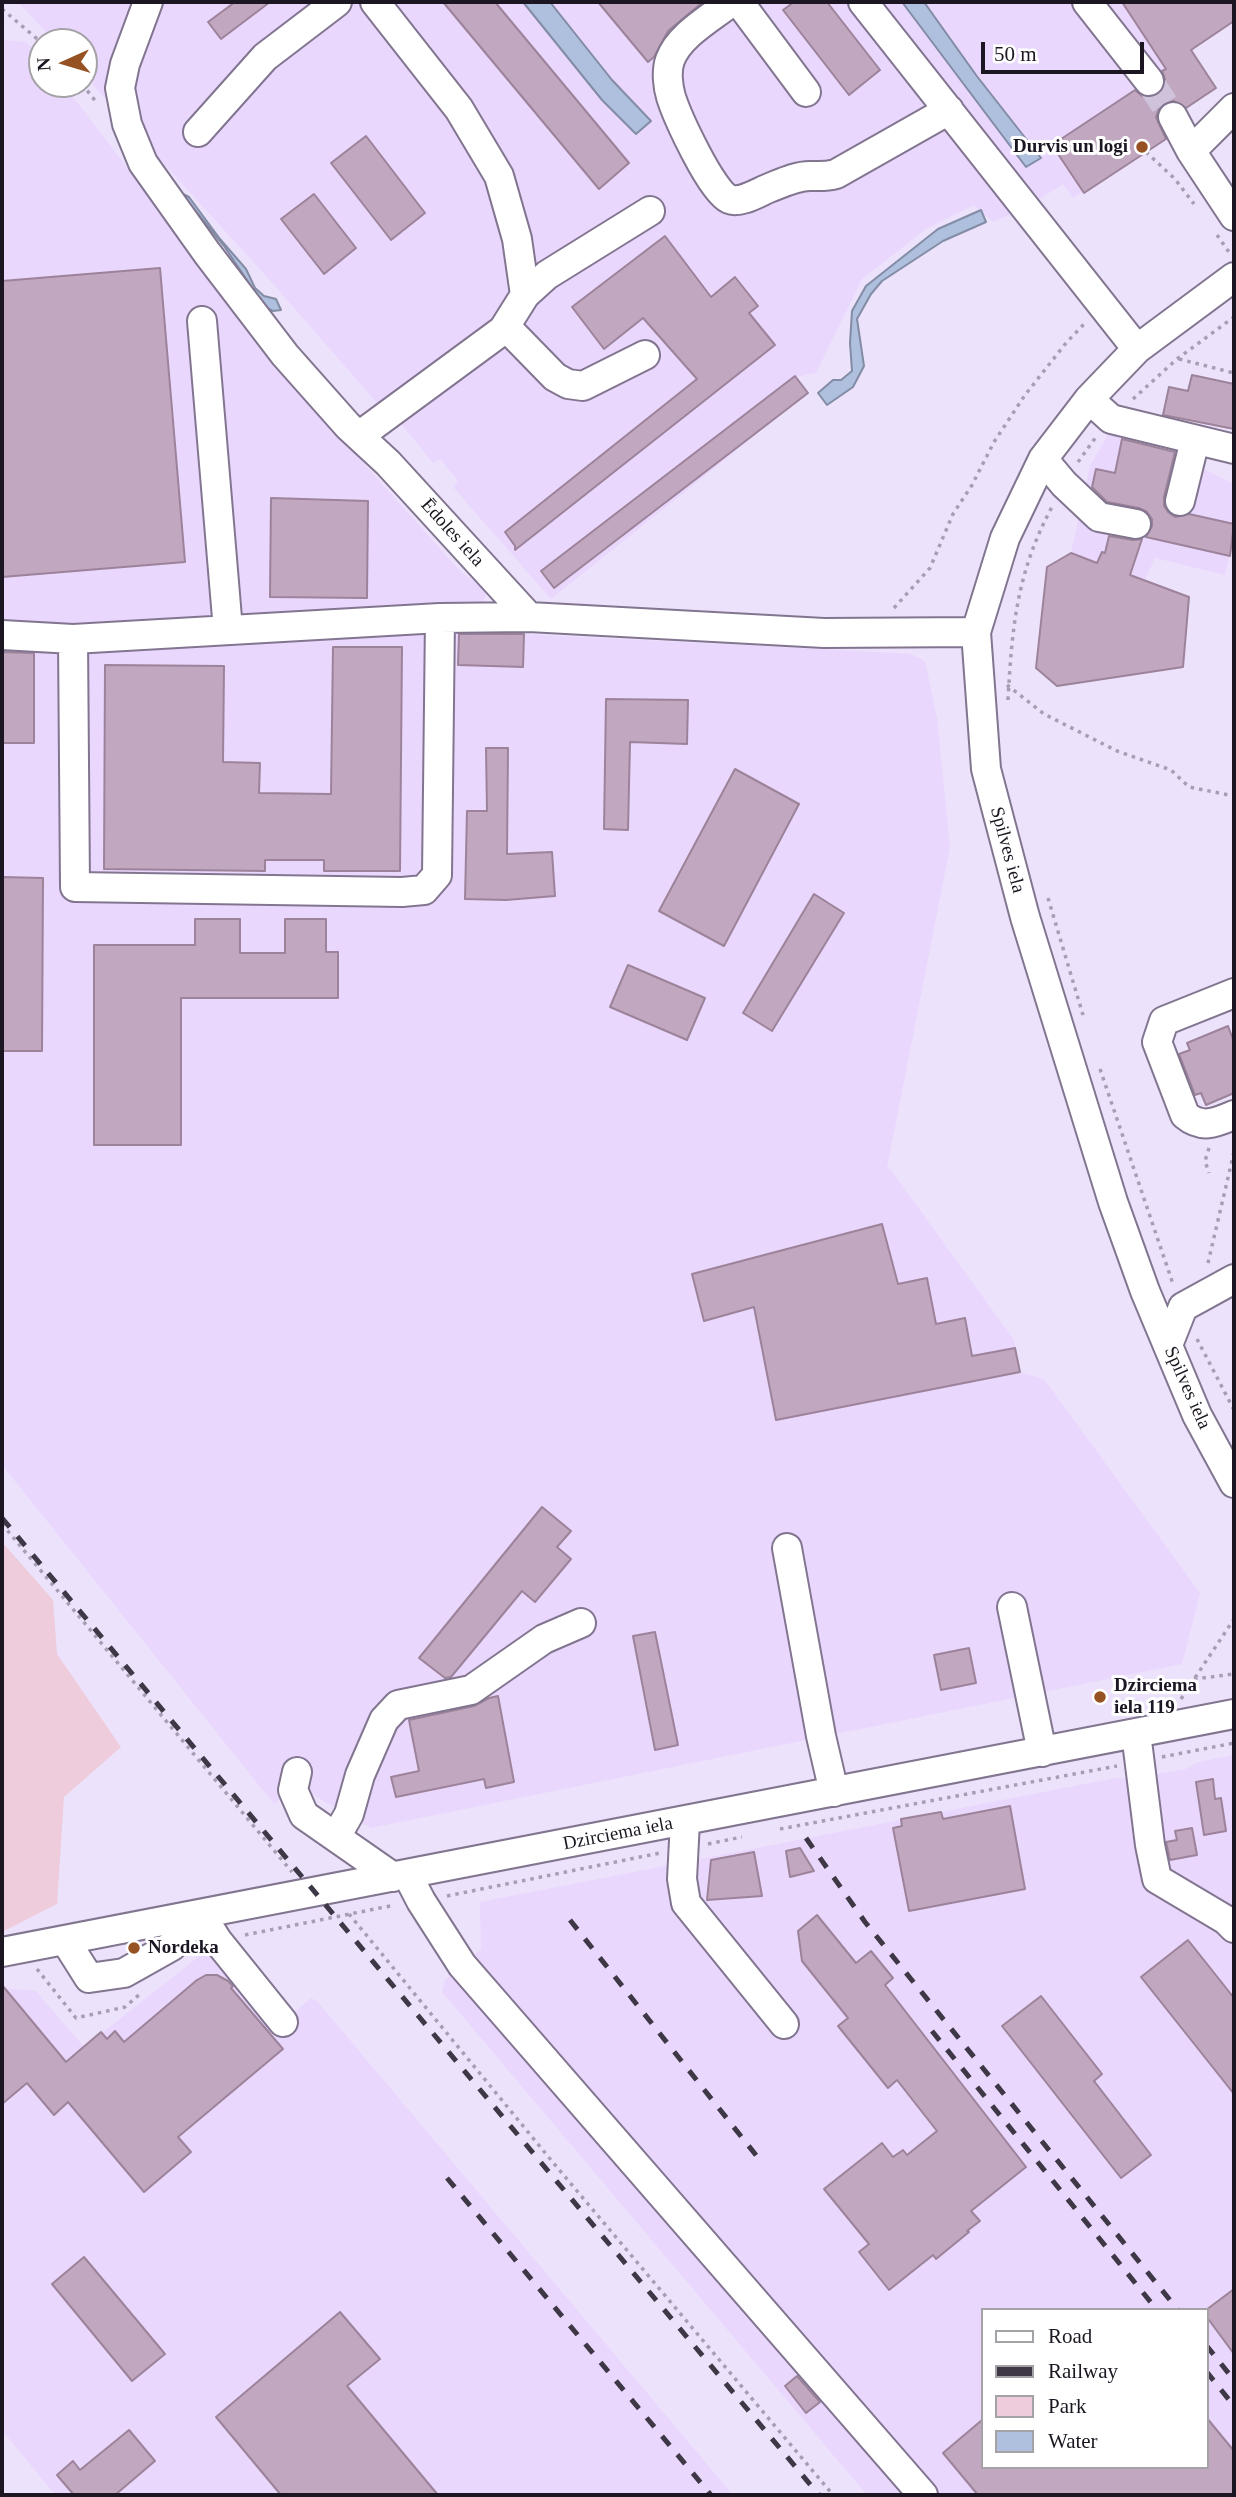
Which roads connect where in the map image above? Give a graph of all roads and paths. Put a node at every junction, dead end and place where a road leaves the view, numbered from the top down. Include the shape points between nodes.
1 (148, 2) edge
2 (337, 2) edge
3 (375, 2) edge
4 (731, 2) edge
5 (739, 2) edge
6 (863, 2) edge
7 (1087, 2) edge
8 (2, 9) edge
9 (28, 31) edge
10 (1149, 81) tunnel mouth
11 (806, 92) dead end
12 (1234, 108) edge
13 (949, 110) junction
14 (1173, 117) tunnel mouth
15 (198, 132) dead end
16 (1191, 151) junction
17 (1146, 152) dead end
18 (1178, 182) dead end
19 (650, 211) dead end
20 (1234, 216) edge
21 (1234, 277) edge
22 (525, 295) junction
23 (1102, 304) junction
24 (1234, 317) edge
25 (202, 321) dead end
26 (503, 330) junction
27 (1137, 349) junction
28 (645, 355) dead end
29 (1177, 359) junction
30 (1234, 373) edge
31 (1089, 399) junction
32 (1111, 419) junction
33 (359, 436) junction
34 (1195, 440) junction
35 (1234, 449) edge
36 (1043, 458) junction
37 (1064, 484) junction
38 (1180, 501) dead end
39 (1136, 524) dead end
40 (529, 617) junction
41 (440, 618) junction
42 (228, 631) junction
43 (976, 632) junction
44 (871, 633) junction
45 (2, 635) edge
46 (73, 639) junction
47 (979, 669) junction
48 (1009, 686) junction
49 (1007, 705) dead end
50 (1234, 796) edge
51 (1045, 889) dead end
52 (1234, 993) edge
53 (1087, 1027) dead end
54 (1098, 1064) dead end
55 (1234, 1115) edge
56 (1219, 1143) dead end
57 (1234, 1152) edge
58 (1209, 1173) dead end
59 (1210, 1262) dead end
60 (1234, 1279) edge
61 (1145, 1291) junction
62 (1183, 1307) junction
63 (1168, 1345) junction
64 (1234, 1410) edge
65 (1234, 1483) edge
66 (2, 1524) edge
67 (787, 1548) dead end
68 (1012, 1607) dead end
69 (1234, 1619) edge
70 (581, 1623) dead end
71 (1234, 1674) edge
72 (1194, 1679) junction
73 (1234, 1714) edge
74 (1149, 1730) junction
75 (1234, 1743) edge
76 (1042, 1752) junction
77 (1139, 1762) junction
78 (297, 1772) dead end
79 (834, 1792) junction
80 (778, 1830) dead end
81 (684, 1835) junction
82 (743, 1836) dead end
83 (336, 1837) junction
84 (400, 1875) junction
85 (309, 1893) junction
86 (421, 1901) junction
87 (201, 1914) junction
88 (349, 1914) dead end
89 (328, 1918) dead end
90 (1234, 1928) edge
91 (65, 1940) junction
92 (2, 1952) edge
93 (283, 2022) dead end
94 (784, 2024) dead end
95 (833, 2495) edge
96 (923, 2495) edge

1 - 33 street, Ēdoles iela via 120,88 127,124 143,163 261,325
2 - 15 street via 265,57
3 - 22 street via 459,109 499,176 517,239
4 - 13 street via 683,40 669,62 668,78 670,95 694,150 729,199 740,200 794,179 836,174
5 - 11 street
6 - 13 street
7 - 10 street
8 - 9 path
12 - 16 street
13 - 23 street
14 - 16 street
16 - 20 street
17 - 18 path
19 - 22 street via 547,275
21 - 27 street, Spilves iela
22 - 26 street
23 - 27 street
23 - 44 path via 1066,343 994,442 953,514 930,568
24 - 29 path
25 - 42 street
26 - 28 street via 568,384 583,386
26 - 33 street
27 - 31 street, Spilves iela
29 - 30 path
29 - 32 path
31 - 32 street
31 - 36 street, Spilves iela
32 - 34 street
32 - 37 path
33 - 40 street, Ēdoles iela
34 - 35 street
34 - 38 street
36 - 37 street
36 - 43 street, Spilves iela via 1005,538
37 - 39 street via 1099,517
37 - 48 path via 1029,554 1017,599
40 - 41 street
40 - 44 street
41 - 42 street
41 - 46 street via 438,875 424,890 402,892 75,887
42 - 46 street
43 - 44 street
43 - 47 street, Spilves iela
45 - 46 street
47 - 48 path
47 - 61 street, Spilves iela via 986,769 1025,917
48 - 49 path
48 - 50 path via 1044,715 1117,751 1171,770 1189,787
51 - 53 path
52 - 55 street via 1164,1021 1157,1042 1185,1115 1195,1123 1210,1124
54 - 62 path
56 - 58 path via 1208,1148 1205,1161
57 - 59 path
60 - 62 street
61 - 62 street
61 - 63 street, Spilves iela
62 - 63 street
62 - 64 path
63 - 65 street, Spilves iela via 1197,1415
66 - 85 path
67 - 79 street
68 - 76 street
69 - 72 path
70 - 83 street via 544,1639 471,1690 398,1705 384,1720
71 - 72 path
72 - 74 path
73 - 74 street, Dzirciema iela
74 - 76 street, Dzirciema iela
74 - 77 street
75 - 77 path
76 - 79 street, Dzirciema iela
77 - 80 path
77 - 90 street via 1157,1879
78 - 83 street via 296,1803 304,1815
79 - 81 street, Dzirciema iela
81 - 82 path
81 - 84 street, Dzirciema iela
81 - 86 path
81 - 94 street via 681,1879 687,1903
83 - 84 street
84 - 85 street, Dzirciema iela
84 - 86 street
85 - 87 street, Dzirciema iela
85 - 89 path
86 - 96 street via 461,1965
87 - 91 street, Dzirciema iela
87 - 91 street via 172,1946 124,1973 89,1978
87 - 93 street
88 - 95 path
91 - 92 street, Dzirciema iela

